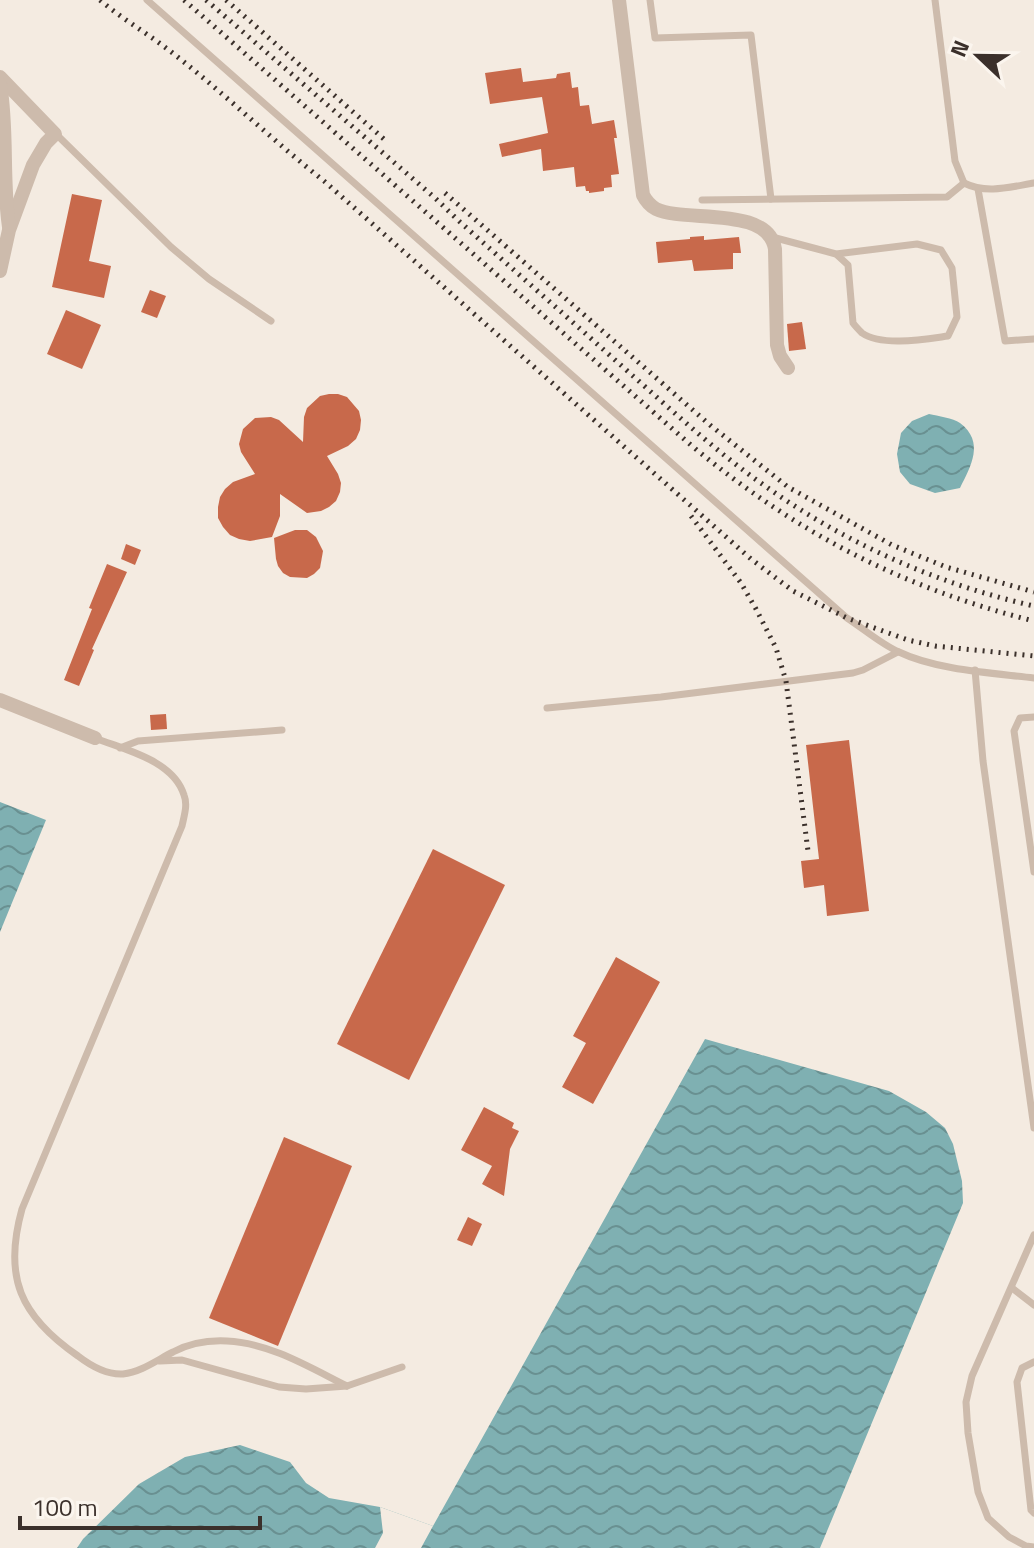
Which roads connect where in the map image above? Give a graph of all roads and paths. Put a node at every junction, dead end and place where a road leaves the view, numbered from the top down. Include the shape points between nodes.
1 (147, 0) edge
2 (619, 0) edge
3 (650, 0) edge
4 (935, 0) edge
5 (0, 77) edge
6 (0, 84) edge
7 (55, 134) junction
8 (964, 183) junction
9 (1034, 183) edge
10 (978, 189) junction
11 (771, 199) junction
12 (702, 200) dead end
13 (9, 230) junction
14 (772, 237) junction
15 (836, 254) junction
16 (0, 271) edge
17 (271, 321) dead end
18 (1034, 339) edge
19 (788, 368) dead end
20 (898, 652) junction
21 (975, 670) junction
22 (1034, 678) edge
23 (0, 700) edge
24 (547, 708) dead end
25 (1034, 717) edge
26 (282, 730) dead end
27 (95, 738) joint
28 (120, 748) junction
29 (1034, 872) edge
30 (1034, 1128) edge
31 (1034, 1235) edge
32 (1012, 1288) junction
33 (1034, 1305) edge
34 (158, 1361) junction
35 (1034, 1362) edge
36 (402, 1367) dead end
37 (347, 1386) junction
38 (1034, 1513) edge
39 (1034, 1547) edge

1 - 20 lane via 847,618
2 - 14 street via 648,204 664,212 739,219
3 - 11 lane via 655,38 751,35
4 - 8 lane via 955,161
5 - 7 street
6 - 13 street
7 - 13 street via 33,165
7 - 17 lane via 171,247
8 - 10 lane
8 - 11 lane via 947,197
9 - 10 lane
10 - 18 lane via 1005,341
11 - 12 lane
13 - 16 street
14 - 15 lane
14 - 19 street via 777,345
15 - 15 lane via 848,265 853,323 864,334 880,340 948,336 957,317 952,268 941,250 917,244
20 - 21 lane
20 - 24 lane via 853,673
21 - 22 lane
21 - 30 lane
23 - 27 street
25 - 29 lane via 1020,718 1014,731
26 - 28 lane via 138,741
27 - 28 lane
28 - 34 lane via 165,769 185,796 186,809 22,1209 14,1252 29,1310 60,1344 113,1374
31 - 32 lane
32 - 33 lane
32 - 39 lane via 972,1376 967,1418 978,1492 988,1518 1009,1537
34 - 37 lane via 182,1360 279,1387
34 - 37 lane via 195,1343 250,1344
35 - 38 lane via 1022,1368 1017,1382
36 - 37 lane

